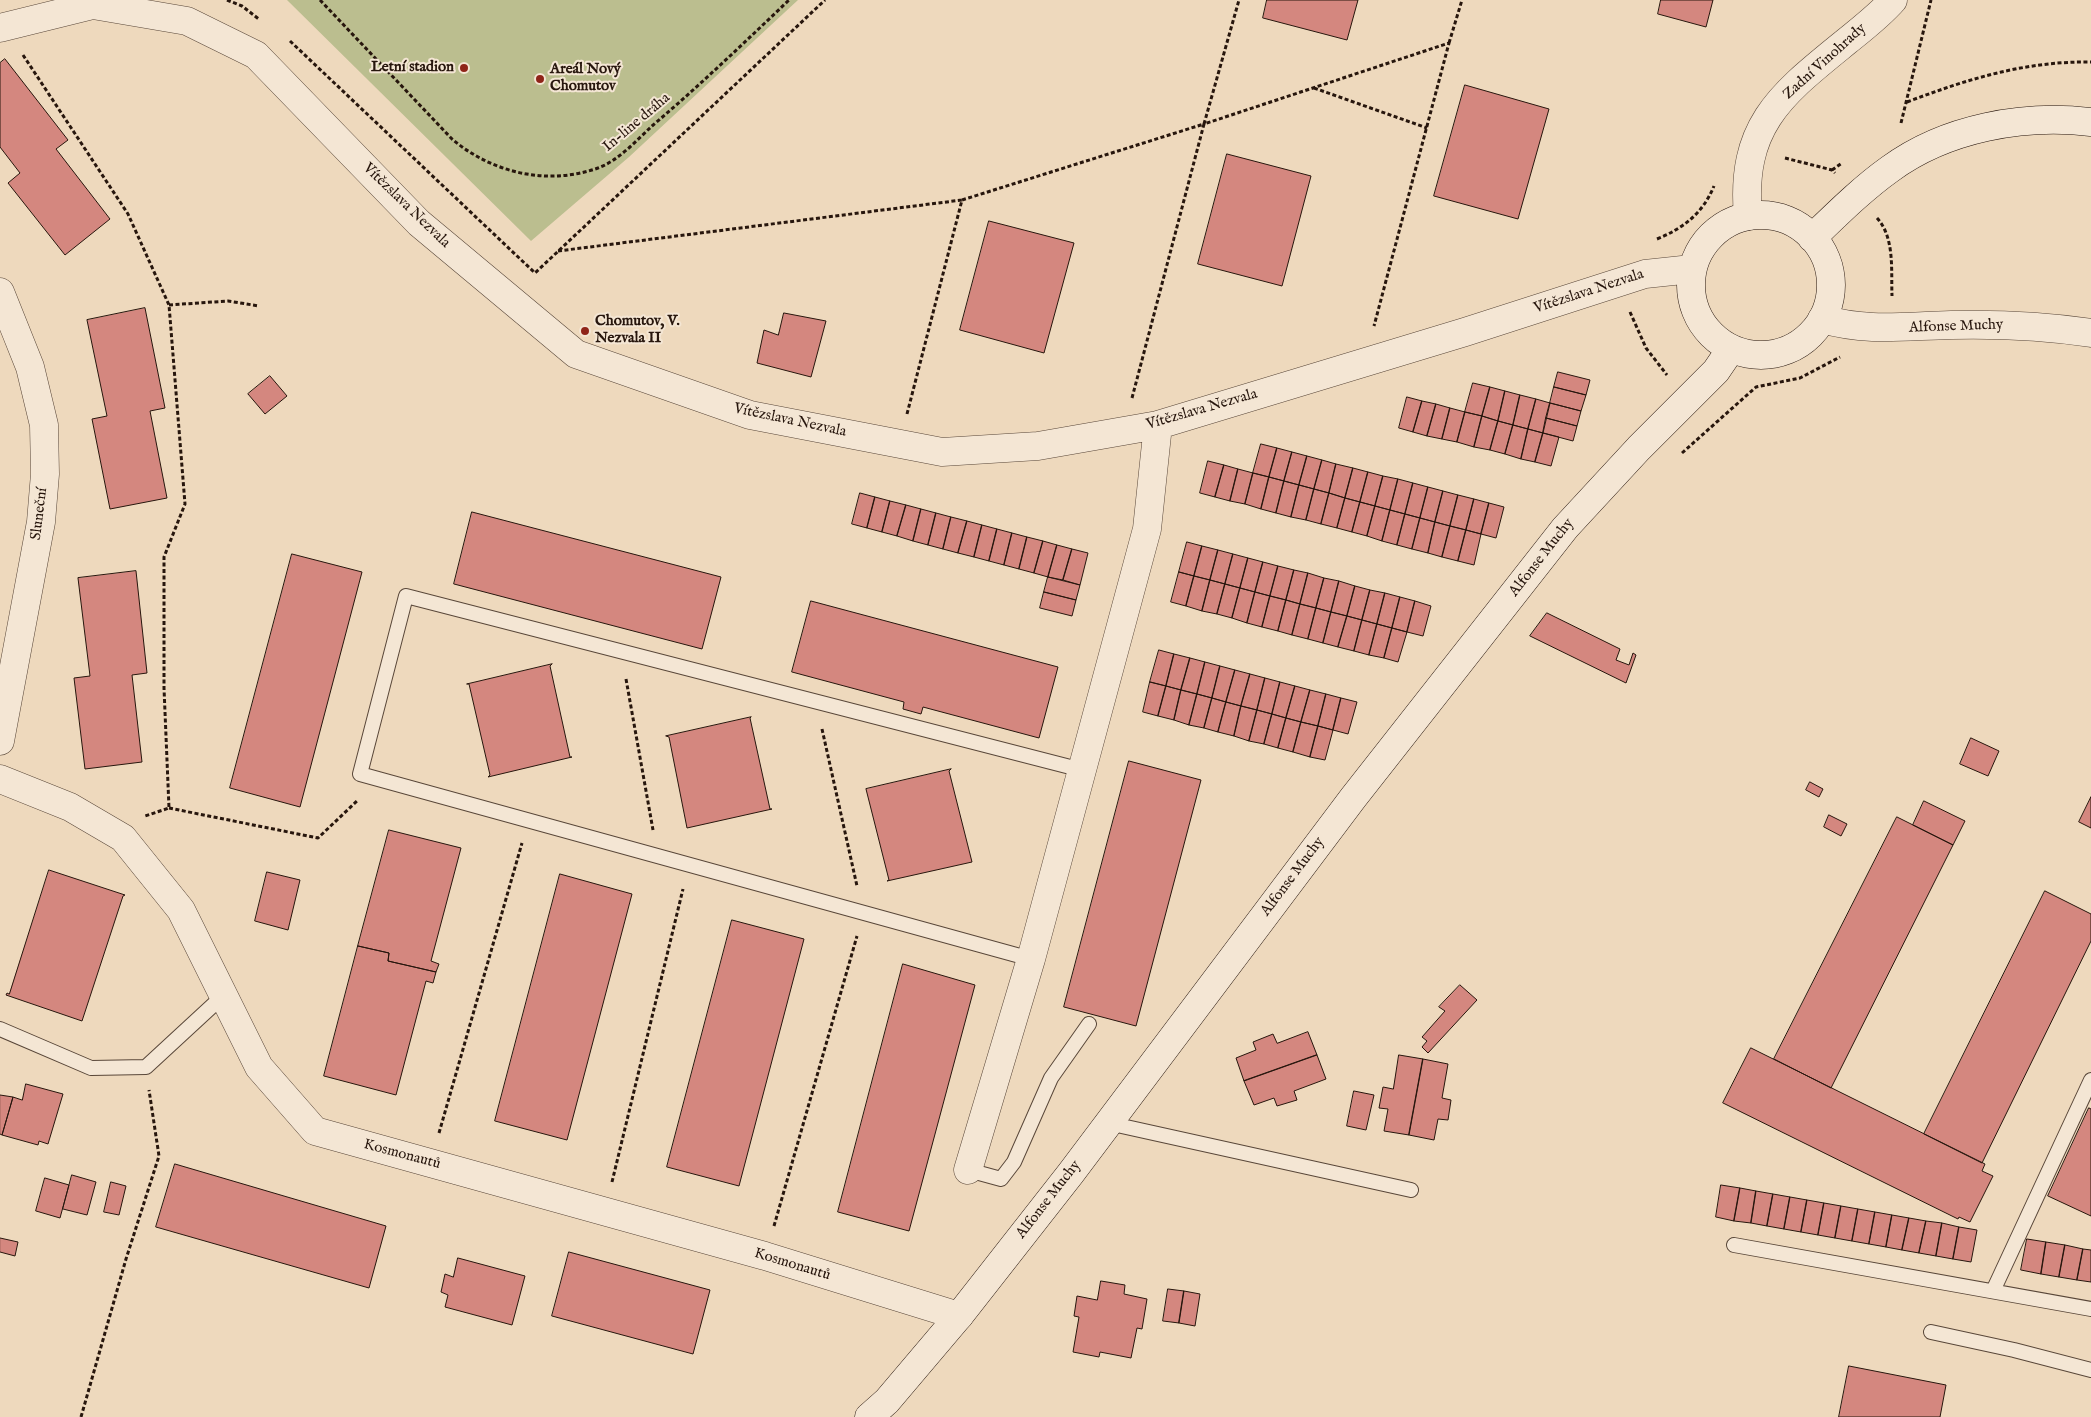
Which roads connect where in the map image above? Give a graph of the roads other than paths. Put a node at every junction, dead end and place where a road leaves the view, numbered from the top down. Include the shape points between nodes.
1 (1893, 0) edge
2 (0, 28) edge
3 (2091, 122) edge
4 (1748, 216) junction
5 (1812, 238) junction
6 (1692, 269) junction
7 (0, 292) edge
8 (1822, 319) junction
9 (2091, 334) edge
10 (1731, 349) junction
11 (1158, 425) junction
12 (0, 741) edge
13 (1082, 770) junction
14 (0, 779) edge
15 (1031, 958) junction
16 (224, 995) junction
17 (1089, 1024) dead end
18 (0, 1029) edge
19 (2091, 1080) edge
20 (1108, 1123) junction
21 (968, 1170) joint
22 (1410, 1190) dead end
23 (1734, 1245) dead end
24 (1993, 1291) junction
25 (2091, 1309) edge
26 (959, 1316) junction
27 (1931, 1332) dead end
28 (2091, 1370) edge
29 (869, 1417) edge

1 - 4 street, Zadní Vinohrady via 1883,12 1810,71 1774,108 1752,149 1746,187
2 - 11 street, Vítězslava Nezvala via 93,5 187,21 256,55 419,223 576,354 750,415 942,452 1038,446
3 - 5 street via 2011,122 1948,138 1891,168
4 - 5 street via 1766,215 1783,219 1799,226
4 - 6 street via 1733,220 1707,240
5 - 8 street via 1823,252 1829,268 1829,303
6 - 10 street via 1692,301 1697,316 1717,341
6 - 11 street, Vítězslava Nezvala via 1659,271 1620,282
7 - 12 street, Sluneční via 30,367 44,425 45,474 41,522
8 - 9 street, Alfonse Muchy via 1875,329 2012,326
8 - 10 street via 1812,334 1782,352 1748,355
10 - 20 street, Alfonse Muchy via 1720,366 1565,528 1353,798
11 - 13 street via 1147,529
13 - 15 street
13 - 15 lane via 406,596 360,774
14 - 16 street, Kosmonautů via 70,807 123,838 181,910
15 - 21 street
16 - 18 lane via 146,1067 91,1068
16 - 26 street, Kosmonautů via 259,1067 315,1130 765,1256
17 - 21 lane via 1051,1078 1014,1162 1001,1179
19 - 24 lane
20 - 22 lane
20 - 26 street, Alfonse Muchy
23 - 24 lane
24 - 25 lane
26 - 29 street, Alfonse Muchy via 887,1401
27 - 28 lane

